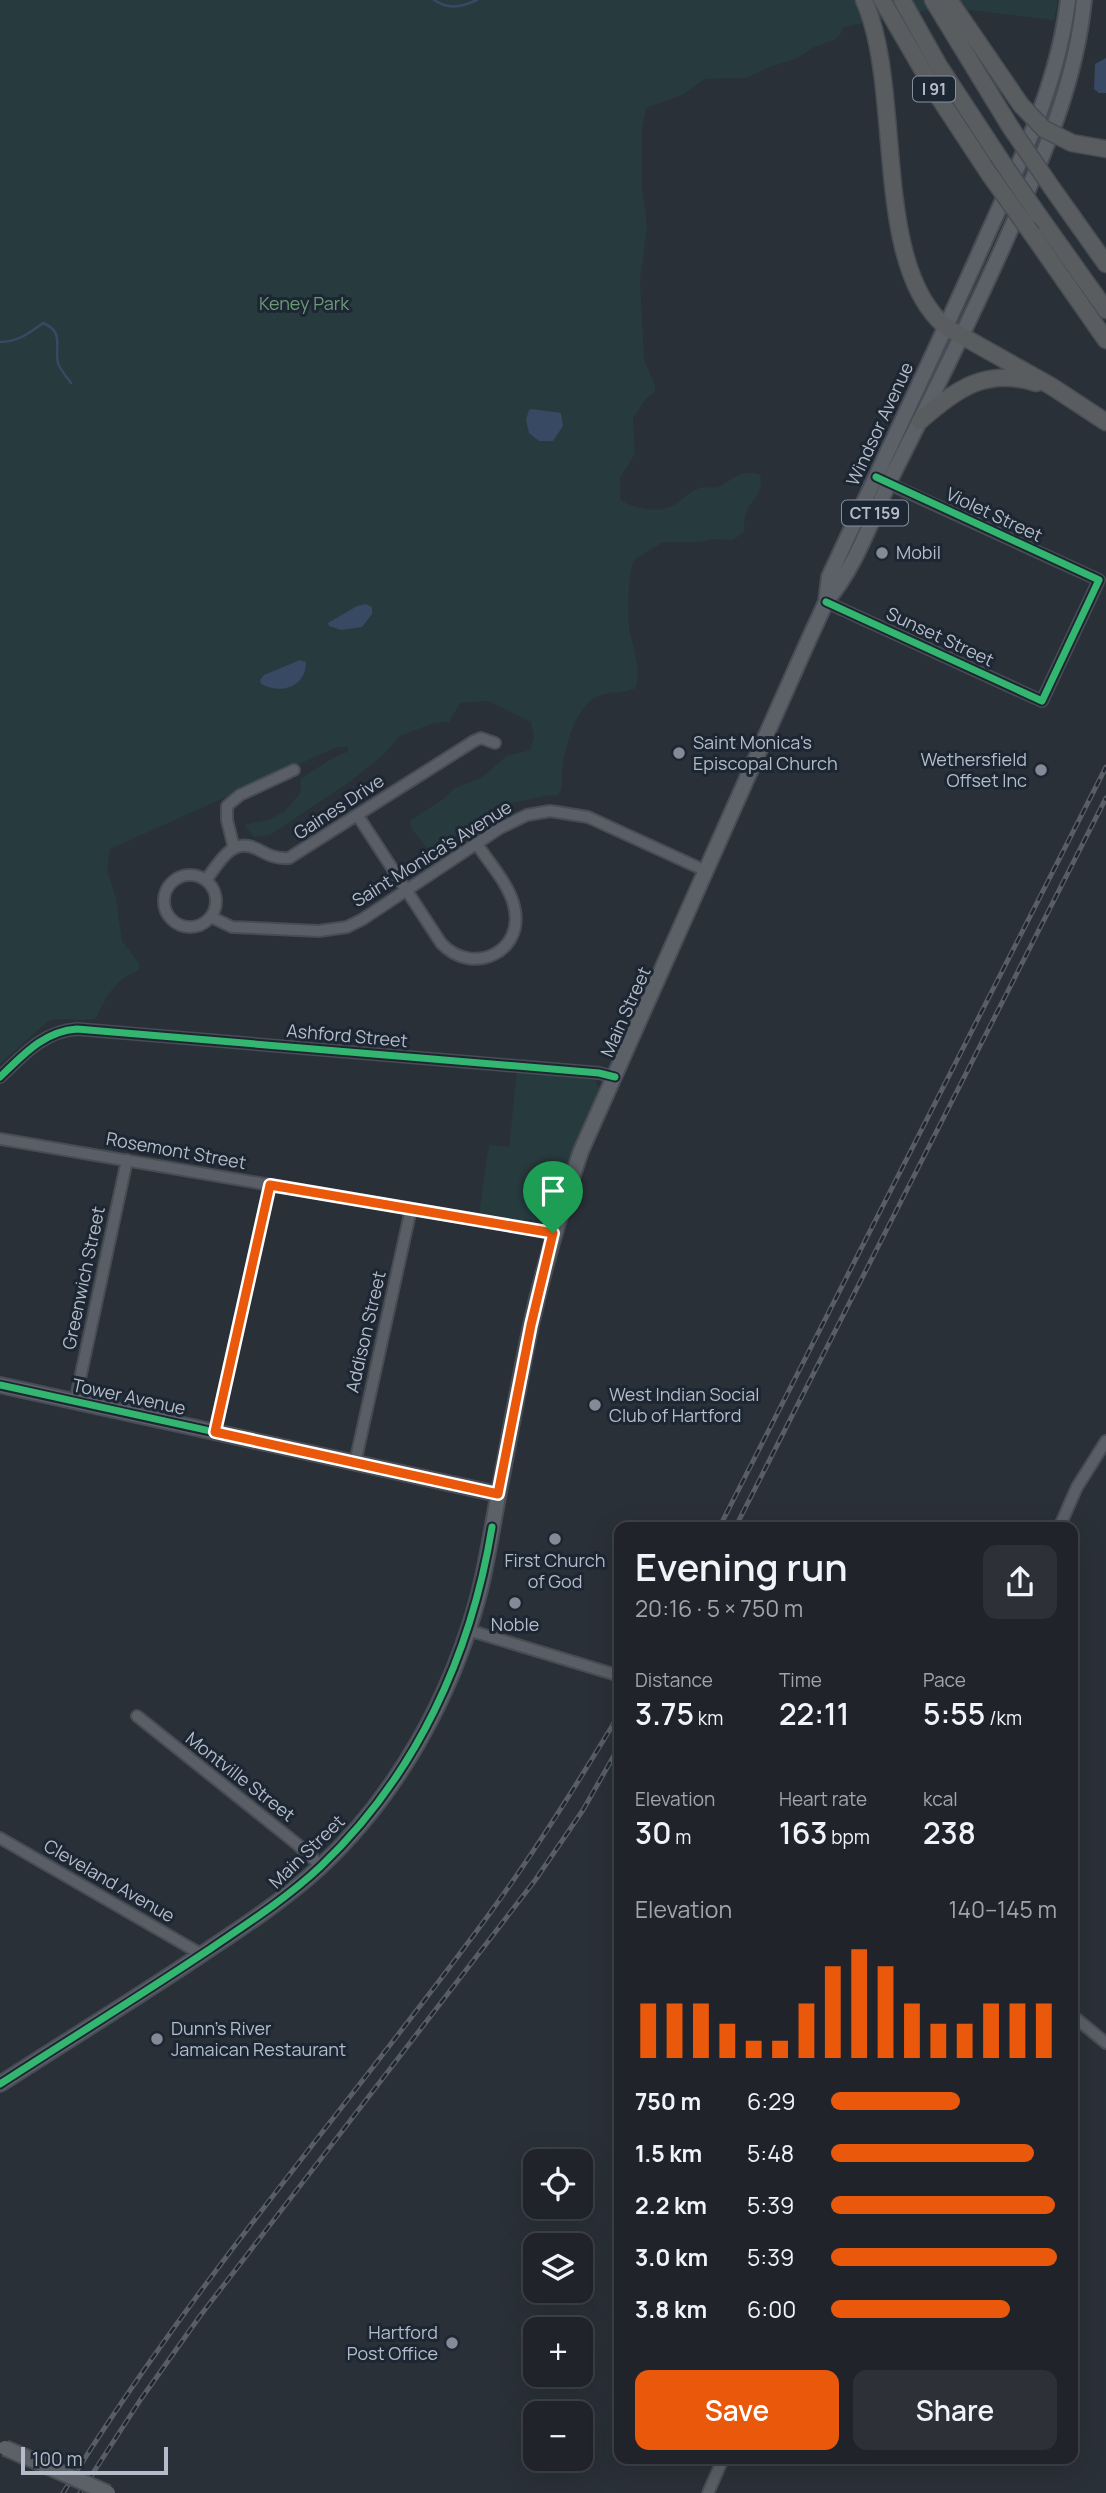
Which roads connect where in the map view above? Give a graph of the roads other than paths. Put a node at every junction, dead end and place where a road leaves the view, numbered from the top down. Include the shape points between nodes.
1 (864, 0) edge
2 (882, 0) edge
3 (902, 0) edge
4 (913, 0) edge
5 (933, 0) edge
6 (949, 0) edge
7 (1068, 0) edge
8 (1084, 0) edge
9 (1106, 149) edge
10 (1000, 151) junction
11 (1042, 211) junction
12 (1106, 264) edge
13 (1106, 293) edge
14 (1106, 310) edge
15 (946, 327) junction
16 (963, 337) junction
17 (1106, 340) edge
18 (1066, 395) junction
19 (913, 418) junction
20 (1106, 422) edge
21 (882, 481) junction
22 (826, 601) junction
23 (1042, 701) joint
24 (495, 743) dead end
25 (294, 770) dead end
26 (358, 816) junction
27 (477, 844) junction
28 (234, 848) junction
29 (706, 871) junction
30 (206, 880) junction
31 (407, 891) junction
32 (211, 917) junction
33 (0, 1077) edge
34 (615, 1077) junction
35 (0, 1139) edge
36 (127, 1160) junction
37 (270, 1185) junction
38 (411, 1209) junction
39 (553, 1233) junction
40 (0, 1385) edge
41 (75, 1402) junction
42 (215, 1432) junction
43 (1106, 1441) edge
44 (355, 1463) junction
45 (498, 1494) junction
46 (1062, 1522) edge
47 (468, 1630) junction
48 (614, 1674) edge
49 (137, 1716) dead end
50 (0, 1838) edge
51 (321, 1866) junction
52 (201, 1955) junction
53 (1078, 2020) edge
54 (1106, 2043) edge
55 (0, 2084) edge
56 (3, 2447) edge
57 (721, 2464) edge
58 (108, 2493) edge
59 (709, 2493) edge

1 - 15 highway via 880,50 906,258 927,306
2 - 17 highway, I 91, bridge via 990,175
3 - 10 highway via 946,76
4 - 10 highway
5 - 12 highway, I 91, bridge via 1010,128
6 - 9 highway, bridge via 1021,105 1044,129 1072,143
7 - 15 main road, Windsor Avenue / CT 159 via 1058,57 1040,110
8 - 16 main road, Windsor Avenue / CT 159 via 1073,66 1056,124
10 - 11 highway
11 - 13 highway
11 - 14 highway
15 - 16 highway
15 - 19 main road, Windsor Avenue / CT 159
16 - 18 highway
16 - 19 main road, Windsor Avenue / CT 159
18 - 19 highway via 1020,379 989,379 973,382
18 - 20 highway
19 - 21 main road, Windsor Avenue / CT 159
21 - 22 main road, Windsor Avenue / CT 159 via 829,577
21 - 23 street, Violet Street via 1099,580
22 - 23 street, Sunset Street
22 - 29 main road, Main Street / CT 159
24 - 26 street, Gaines Drive via 481,738 474,741
25 - 28 street via 240,795 227,806
26 - 28 street, Gaines Drive via 289,858 279,859 250,846
26 - 31 street
27 - 29 street, Saint Monica's Avenue via 527,814 569,813 588,817
27 - 31 street, Saint Monica's Avenue
27 - 31 street via 514,905 514,932 502,950 478,960 454,954 441,943
28 - 30 street
29 - 34 main road, Main Street
30 - 32 street via 216,896
30 - 32 street via 193,874 176,878 163,901 177,924 195,927
31 - 32 street, Saint Monica's Avenue via 363,919 333,930 232,927
33 - 34 street, Ashford Street via 44,1038 77,1029
34 - 39 main road, Main Street via 581,1151
35 - 36 street, Rosemont Street
36 - 37 street, Rosemont Street
36 - 41 street, Greenwich Street
37 - 38 street, Rosemont Street
37 - 42 street
38 - 39 street, Rosemont Street
38 - 44 street, Addison Street
39 - 45 main road, Main Street
40 - 41 main road, Tower Avenue
41 - 42 main road, Tower Avenue
42 - 44 main road, Tower Avenue
43 - 46 street
44 - 45 main road, Tower Avenue
45 - 47 main road, Main Street
47 - 48 street
47 - 51 main road, Main Street via 440,1700 409,1758
49 - 51 street, Montville Street
50 - 52 street, Cleveland Avenue
51 - 52 main road, Main Street
52 - 55 main road, Main Street
53 - 54 street
56 - 58 main road, bridge
57 - 59 street

